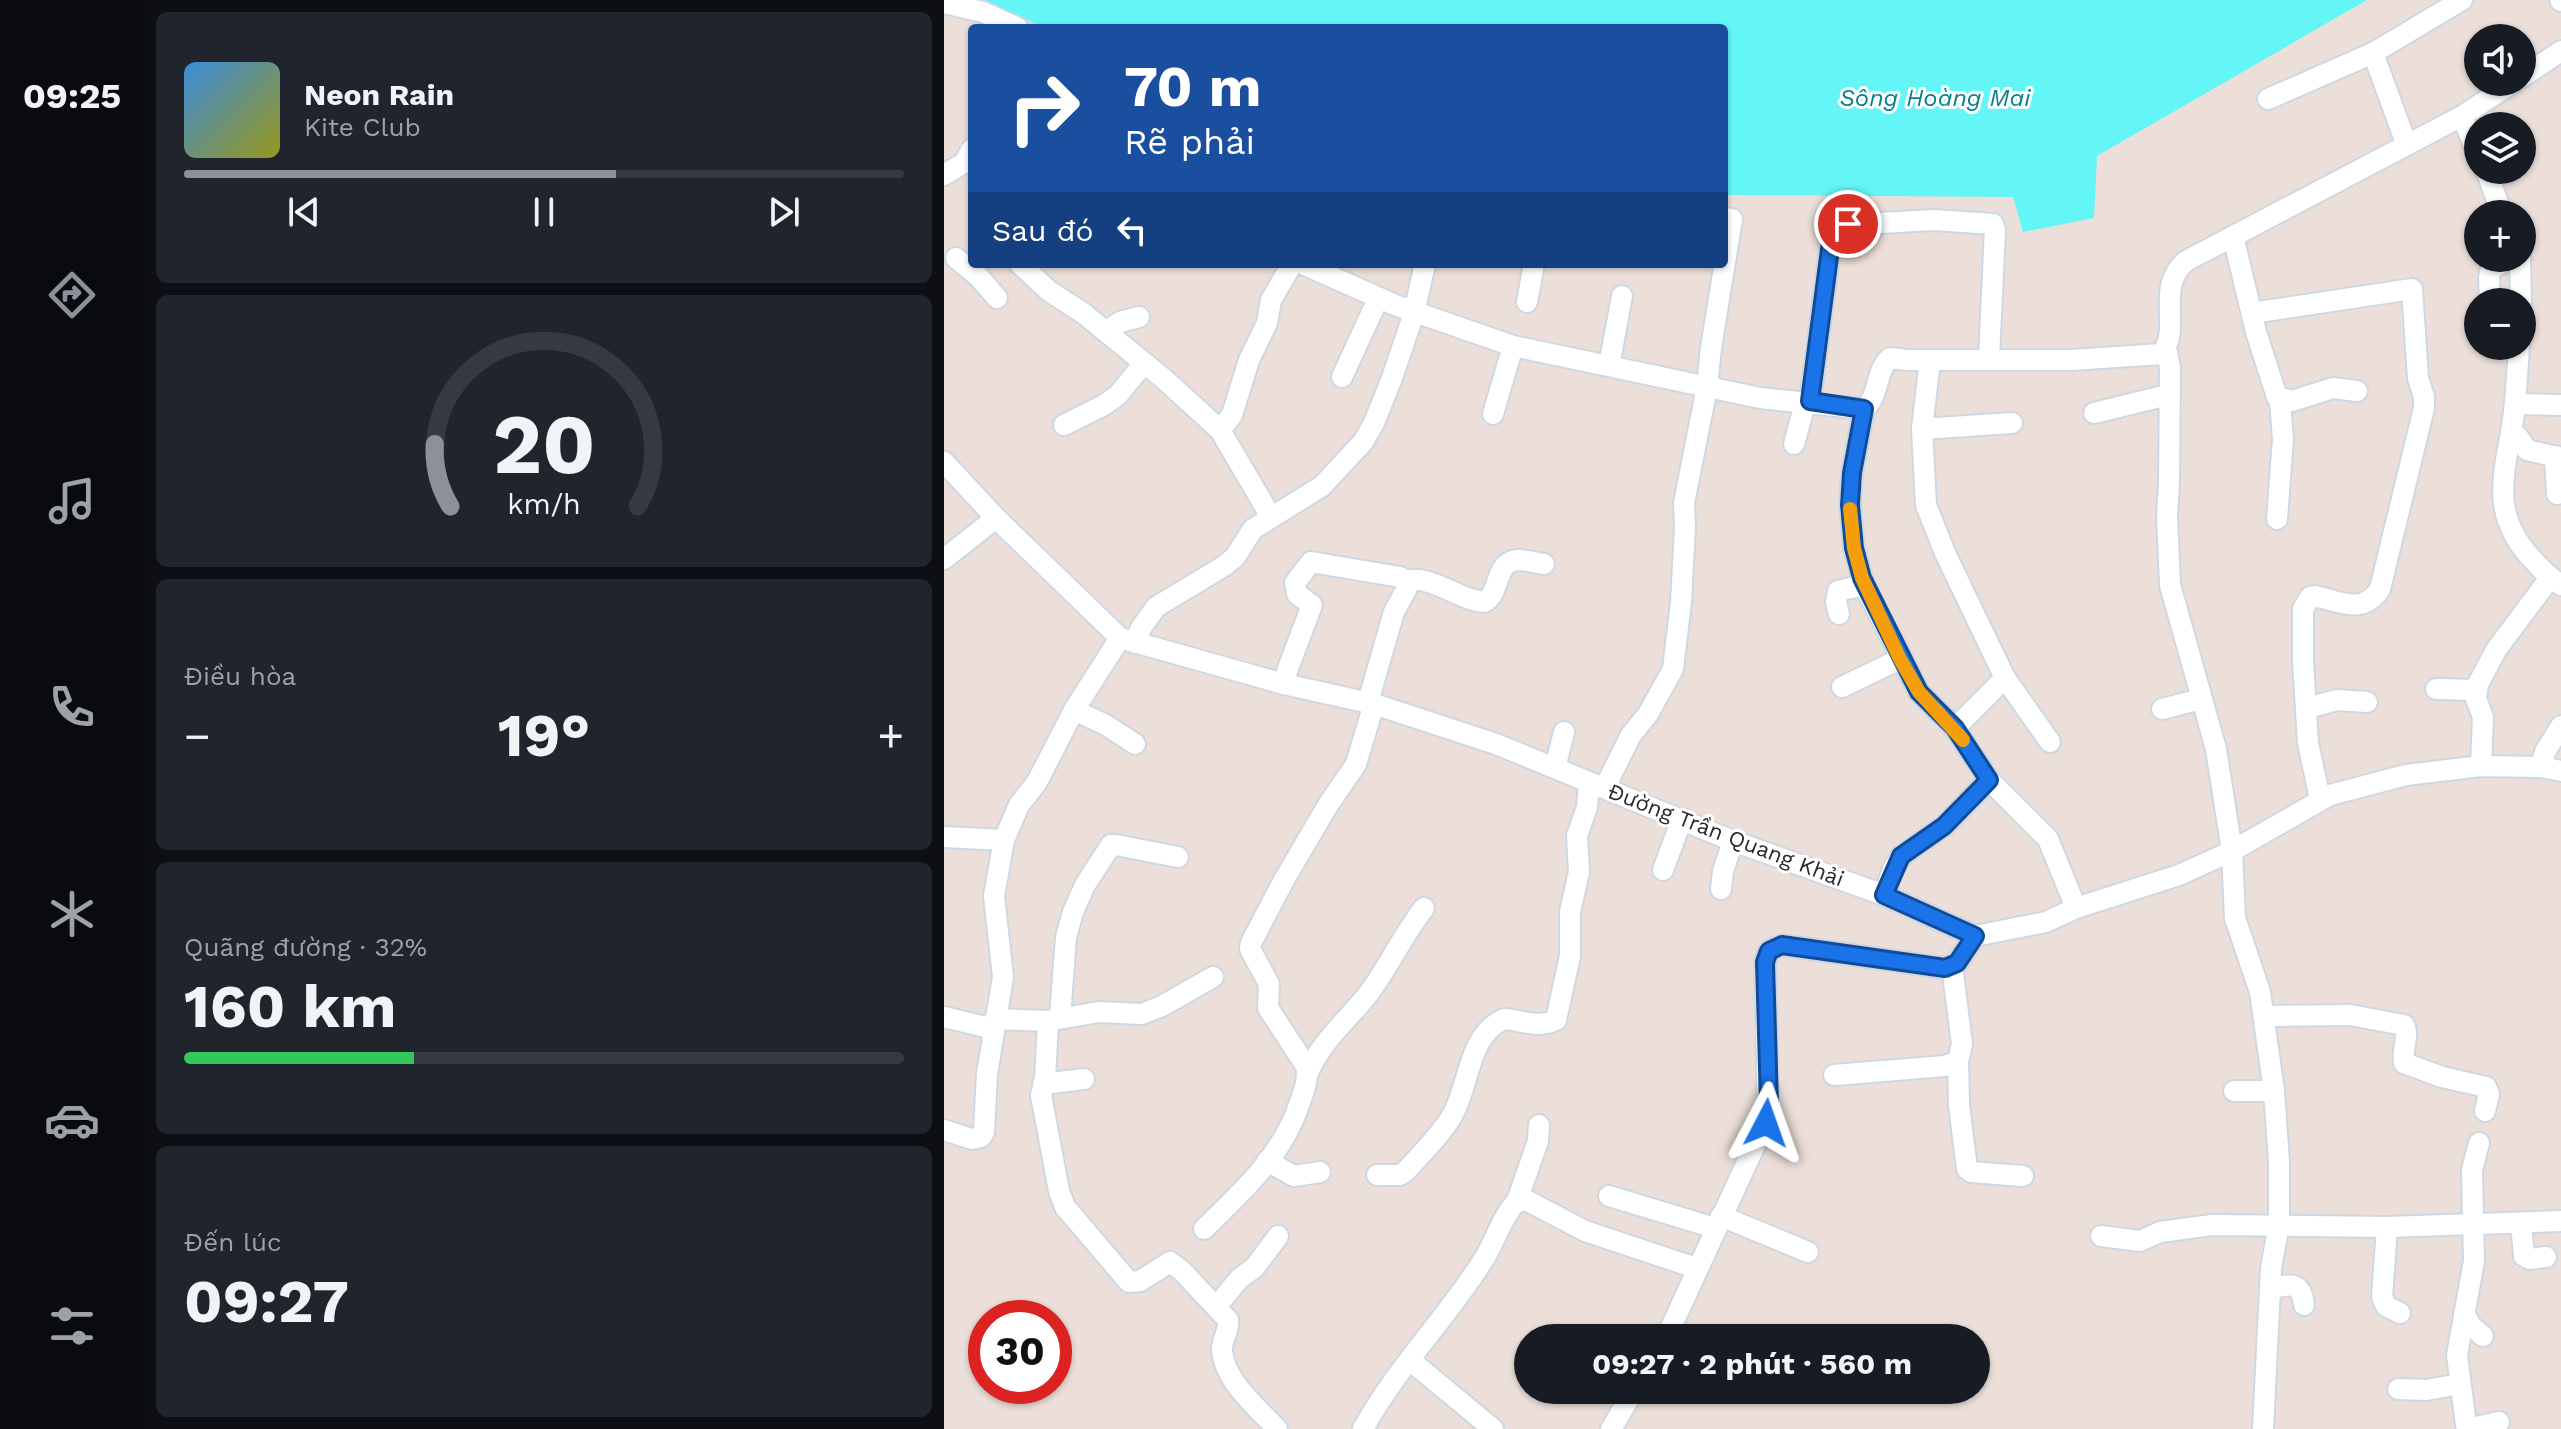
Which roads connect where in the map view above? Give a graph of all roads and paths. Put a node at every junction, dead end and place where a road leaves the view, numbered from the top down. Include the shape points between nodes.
1 (2462, 0) edge
2 (944, 3) edge
3 (1008, 24) edge
4 (2561, 51) edge
5 (2373, 53) junction
6 (2536, 68) edge
7 (2493, 96) edge
8 (2268, 99) dead end
9 (2462, 116) junction
10 (2464, 121) edge
11 (2406, 143) junction
12 (968, 156) edge
13 (944, 175) edge
14 (1728, 218) edge
15 (2233, 236) junction
16 (1728, 244) edge
17 (970, 268) edge
18 (1024, 268) edge
19 (1290, 268) edge
20 (1312, 268) edge
21 (1424, 268) edge
22 (1533, 268) edge
23 (1724, 268) edge
24 (1622, 296) dead end
25 (997, 298) dead end
26 (1378, 299) junction
27 (1527, 302) dead end
28 (1414, 313) junction
29 (2252, 313) junction
30 (1139, 317) dead end
31 (1106, 332) junction
32 (1513, 346) junction
33 (2166, 348) junction
34 (1989, 358) junction
35 (1930, 360) junction
36 (2518, 360) edge
37 (1144, 363) junction
38 (1609, 366) junction
39 (1342, 377) dead end
40 (1707, 387) junction
41 (2357, 391) dead end
42 (2168, 395) junction
43 (2280, 400) junction
44 (1806, 402) junction
45 (2515, 404) junction
46 (2561, 405) edge
47 (1864, 409) junction
48 (2094, 413) dead end
49 (1493, 414) dead end
50 (2012, 423) dead end
51 (1064, 425) dead end
52 (1922, 429) junction
53 (1220, 430) junction
54 (2511, 433) junction
55 (1794, 444) dead end
56 (2558, 457) edge
57 (944, 462) edge
58 (2557, 494) dead end
59 (1271, 517) junction
60 (996, 518) junction
61 (2277, 519) dead end
62 (944, 559) edge
63 (1544, 564) dead end
64 (1406, 581) junction
65 (2556, 582) edge
66 (1864, 585) junction
67 (1839, 614) dead end
68 (1128, 641) junction
69 (1900, 659) junction
70 (2005, 678) junction
71 (1284, 684) junction
72 (1842, 687) dead end
73 (2436, 689) dead end
74 (2477, 690) junction
75 (2201, 699) junction
76 (2367, 702) dead end
77 (1371, 703) junction
78 (2307, 708) junction
79 (2162, 709) dead end
80 (1074, 710) junction
81 (2561, 726) edge
82 (1955, 728) junction
83 (1564, 732) dead end
84 (2050, 742) dead end
85 (1135, 744) dead end
86 (2481, 766) junction
87 (1555, 768) junction
88 (2551, 769) edge
89 (1989, 780) junction
90 (1597, 786) junction
91 (2320, 799) junction
92 (1682, 819) junction
93 (944, 837) edge
94 (1004, 840) junction
95 (1733, 841) junction
96 (2232, 851) junction
97 (1178, 857) dead end
98 (1663, 870) dead end
99 (1721, 889) dead end
100 (1884, 895) junction
101 (1424, 908) dead end
102 (2076, 908) junction
103 (1975, 936) junction
104 (1952, 966) junction
105 (1213, 977) dead end
106 (2265, 1016) junction
107 (944, 1017) edge
108 (1054, 1019) junction
109 (994, 1024) junction
110 (1958, 1061) junction
111 (1308, 1073) junction
112 (1834, 1075) dead end
113 (1084, 1079) dead end
114 (1043, 1084) junction
115 (2234, 1091) dead end
116 (2274, 1091) junction
117 (2485, 1111) dead end
118 (1539, 1125) dead end
119 (944, 1130) edge
120 (2479, 1143) dead end
121 (1267, 1161) junction
122 (1320, 1172) dead end
123 (1377, 1175) dead end
124 (2023, 1176) dead end
125 (1609, 1196) dead end
126 (1517, 1201) junction
127 (2561, 1221) edge
128 (1718, 1222) junction
129 (2521, 1224) junction
130 (2279, 1225) junction
131 (2472, 1225) junction
132 (2387, 1227) junction
133 (1204, 1229) dead end
134 (1278, 1236) dead end
135 (2101, 1236) dead end
136 (1808, 1252) dead end
137 (2546, 1257) dead end
138 (1696, 1268) junction
139 (2271, 1288) junction
140 (2304, 1305) dead end
141 (1216, 1307) junction
142 (2400, 1313) dead end
143 (2464, 1313) junction
144 (1672, 1324) edge
145 (2483, 1336) dead end
146 (1411, 1361) junction
147 (2460, 1384) junction
148 (2398, 1389) dead end
149 (1626, 1404) edge
150 (2499, 1422) dead end
151 (1277, 1429) edge
152 (1363, 1429) edge
153 (1493, 1429) edge
154 (1611, 1429) edge
155 (2263, 1429) edge

1 - 5 street
2 - 3 street
4 - 6 street
5 - 8 street
5 - 11 street
7 - 9 street
9 - 10 street
9 - 11 street
11 - 15 street
12 - 13 street
14 - 16 street
15 - 29 street
15 - 33 street via 2186,261 2173,275
17 - 25 street
18 - 31 street
19 - 53 street via 1271,300 1232,415
20 - 26 street
21 - 28 street
22 - 27 street
23 - 40 street
24 - 38 street
26 - 28 street
26 - 39 street
28 - 32 street
28 - 59 street via 1382,406 1363,442 1322,486
29 - 43 street
29 - 78 street via 2412,289 2424,408 2392,544 2380,589 2368,602 2354,607 2315,596 2305,602
30 - 31 street
31 - 37 street
32 - 38 street
32 - 49 street
33 - 34 street via 2153,356
33 - 42 street
34 - 35 street
34 - 44 street via 1993,224 1934,220 1843,225 1832,234
35 - 47 street via 1890,358
35 - 52 street
36 - 45 street
37 - 51 street via 1118,395
37 - 53 street
38 - 40 street
40 - 44 street
40 - 90 street via 1684,503 1673,669
41 - 43 street via 2333,388
42 - 48 street
42 - 75 street via 2170,585
43 - 61 street
44 - 47 street
44 - 55 street
45 - 46 street
45 - 54 street
47 - 66 street via 1850,505
50 - 52 street
52 - 70 street via 1930,516
53 - 59 street
54 - 56 street via 2527,450
54 - 65 street via 2502,482 2504,512 2515,539
56 - 58 street
57 - 60 street, Đường Trần Quang Khải
59 - 68 street via 1253,529 1224,566 1156,607
60 - 62 street
60 - 68 street, Đường Trần Quang Khải
63 - 64 street via 1509,563 1500,572 1494,594 1484,602 1417,579
64 - 71 street via 1311,562 1295,583 1297,594 1312,605
64 - 77 street
65 - 74 street via 2496,650
66 - 67 street via 1838,591
66 - 69 street
68 - 71 street, Đường Trần Quang Khải
68 - 80 street
69 - 72 street
69 - 82 street via 1919,692
70 - 82 street
70 - 84 street
71 - 77 street, Đường Trần Quang Khải
73 - 74 street
74 - 86 street via 2483,717
75 - 79 street
75 - 96 street via 2216,749
76 - 78 street via 2337,700
77 - 87 street, Đường Trần Quang Khải
77 - 111 street via 1356,764 1251,943 1269,984 1268,1008
78 - 91 street
80 - 85 street
80 - 94 street
81 - 88 street via 2545,752
82 - 89 street
83 - 87 street
86 - 88 street
86 - 91 street via 2406,775
87 - 90 street, Đường Trần Quang Khải
89 - 100 street via 1944,826 1901,856
89 - 102 street via 2048,839
90 - 92 street, Đường Trần Quang Khải
90 - 123 street via 1577,836 1579,872 1570,912 1570,956 1556,1020 1536,1024 1504,1019 1487,1030 1447,1123 1405,1172
91 - 96 street
92 - 95 street, Đường Trần Quang Khải
92 - 98 street
93 - 94 street
94 - 109 street via 994,896 1003,977
95 - 99 street
95 - 100 street, Đường Trần Quang Khải
96 - 102 street via 2179,875
96 - 106 street via 2235,918
97 - 108 street via 1116,845 1105,850 1081,892 1066,937
100 - 103 street, Đường Trần Quang Khải
101 - 111 street via 1370,992 1320,1048
102 - 103 street via 2046,922
103 - 104 street
104 - 110 street via 1962,1044
104 - 128 street via 1782,945 1769,951 1768,1117
105 - 108 street via 1142,1014 1098,1012
106 - 116 street
106 - 117 street via 2350,1015 2404,1025 2404,1063 2486,1087
107 - 109 street
108 - 109 street
108 - 114 street
109 - 119 street via 984,1132 972,1139
110 - 112 street
110 - 124 street via 1967,1169
111 - 121 street via 1291,1128
113 - 114 street
114 - 141 street via 1044,1119 1065,1207 1129,1282 1170,1262
115 - 116 street
116 - 130 street
118 - 126 street
120 - 131 street via 2472,1165
121 - 122 street via 1294,1176
121 - 133 street via 1245,1191
125 - 128 street
126 - 138 street via 1528,1201 1585,1231
126 - 146 street via 1478,1268
127 - 129 street
128 - 136 street
128 - 138 street
129 - 131 street
129 - 137 street via 2524,1256
130 - 132 street
130 - 135 street via 2199,1226 2140,1241
130 - 139 street
131 - 132 street
131 - 143 street via 2474,1261
132 - 142 street via 2382,1297 2386,1306
134 - 141 street
138 - 144 street
139 - 140 street via 2298,1287
139 - 155 street
141 - 151 street via 1228,1320 1222,1350 1226,1365
143 - 145 street
143 - 147 street via 2457,1355
146 - 152 street
146 - 153 street
147 - 148 street
147 - 150 street via 2468,1428
149 - 154 street

